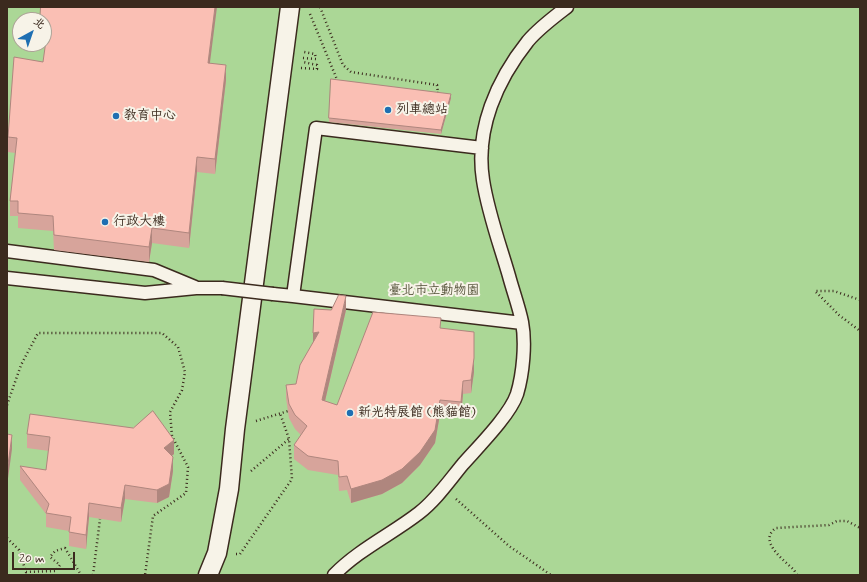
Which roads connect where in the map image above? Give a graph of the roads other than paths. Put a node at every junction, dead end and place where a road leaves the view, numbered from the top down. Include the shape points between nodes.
1 (290, 7) edge
2 (567, 7) edge
3 (482, 148) junction
4 (7, 251) edge
5 (7, 278) edge
6 (196, 288) junction
7 (293, 296) junction
8 (522, 323) junction
9 (208, 575) edge
10 (334, 575) edge

1 - 9 street via 229,489 217,553
2 - 3 lane via 529,40 499,86 488,114
3 - 7 lane via 316,128
3 - 8 lane via 483,179 489,207
4 - 6 lane via 154,270
5 - 6 lane via 145,293
6 - 7 lane, bridge via 222,288
7 - 8 lane
8 - 10 lane via 520,376 516,395 503,417 420,512 348,562

